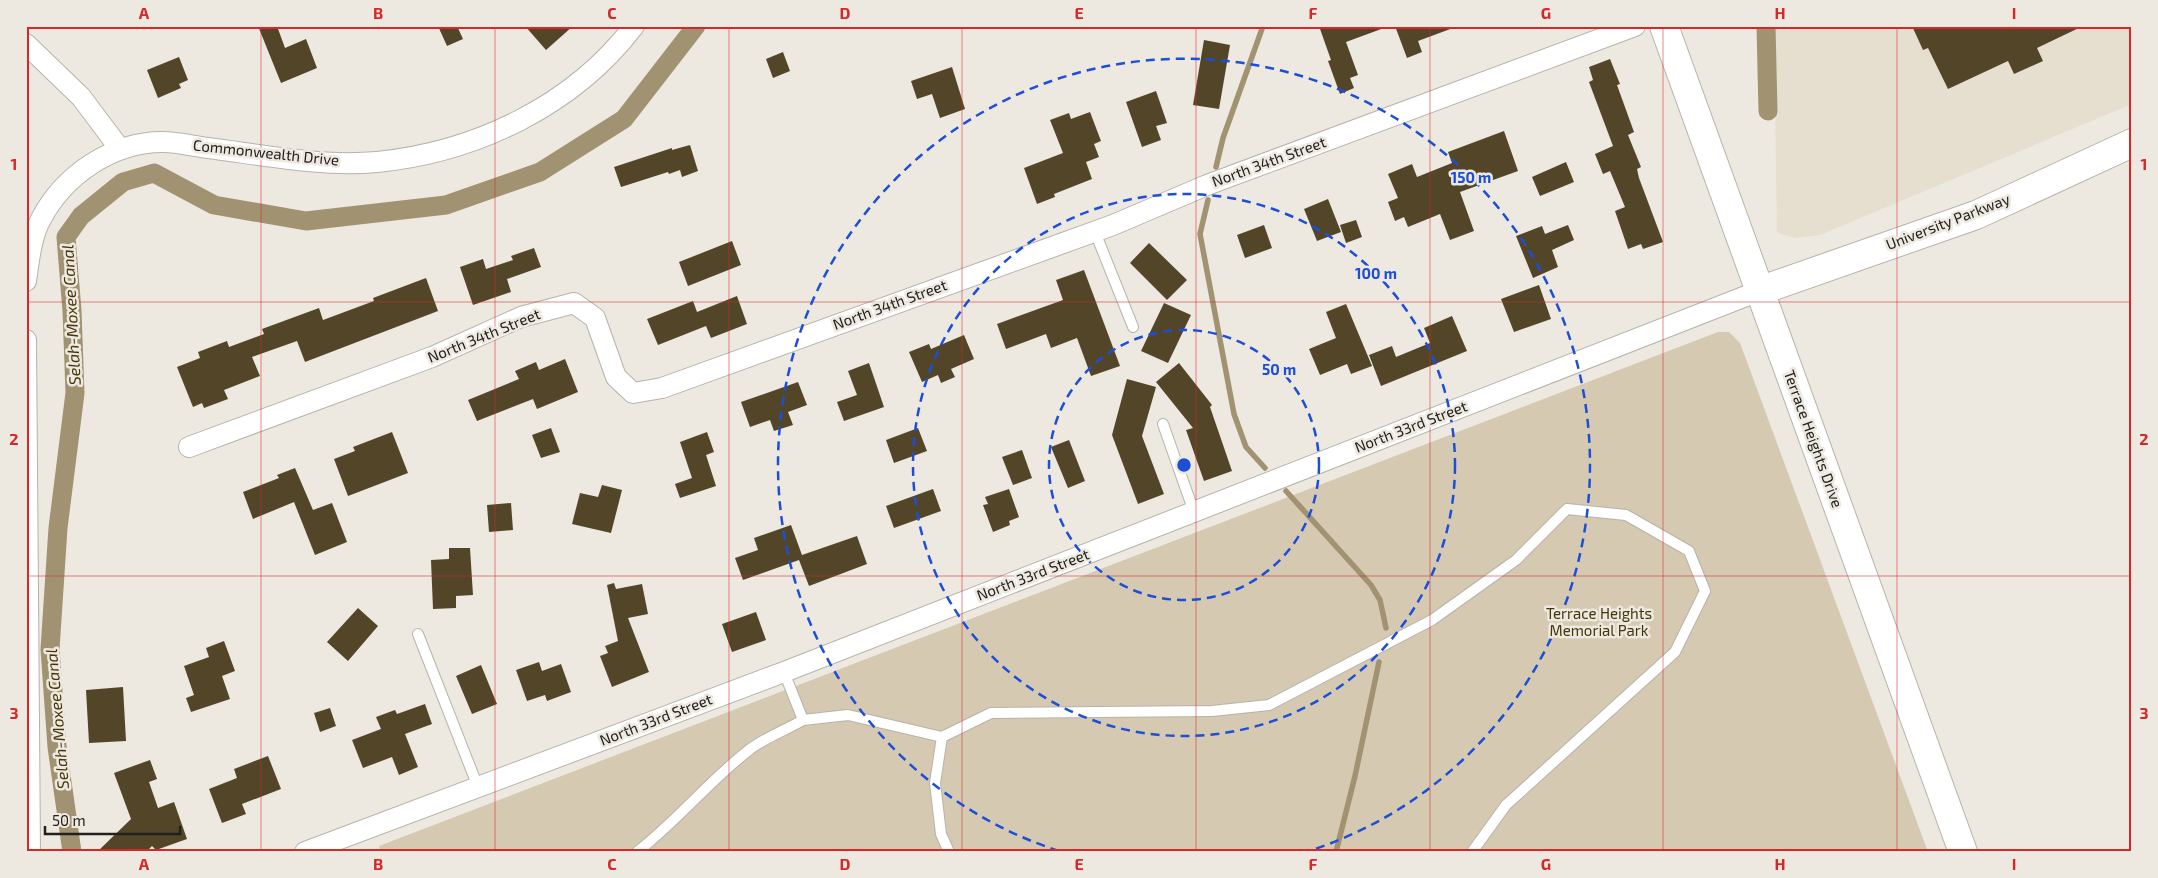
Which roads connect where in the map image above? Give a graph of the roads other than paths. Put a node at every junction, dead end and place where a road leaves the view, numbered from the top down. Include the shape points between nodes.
1 (634, 26) edge
2 (1635, 26) edge
3 (1664, 26) edge
4 (26, 44) edge
5 (2132, 143) edge
6 (120, 149) junction
7 (1095, 232) junction
8 (26, 281) edge
9 (1759, 291) junction
10 (1132, 327) dead end
11 (26, 340) edge
12 (1163, 424) dead end
13 (189, 447) dead end
14 (27, 507) edge
15 (1194, 512) junction
16 (418, 634) dead end
17 (784, 672) junction
18 (803, 720) junction
19 (28, 733) edge
20 (942, 737) junction
21 (478, 787) junction
22 (654, 839) junction
23 (30, 852) edge
24 (305, 852) edge
25 (637, 852) edge
26 (655, 852) edge
27 (949, 852) edge
28 (1472, 852) edge
29 (1962, 852) edge

1 - 6 street, Commonwealth Drive via 564,95 528,117 480,138 427,154 376,162 322,162 163,142
2 - 7 street, North 34th Street via 1207,185
3 - 9 main road, Terrace Heights Drive
4 - 6 street via 81,98
5 - 9 main road, University Parkway via 1976,215
6 - 8 street, Commonwealth Drive via 85,167 60,189 40,220
7 - 10 lane
7 - 13 street, North 34th Street via 662,388 633,393 616,378 595,318 574,302 521,317 432,357
9 - 15 street, North 33rd Street
9 - 29 main road, Terrace Heights Drive
11 - 14 street
12 - 15 lane
14 - 19 street
15 - 17 street, North 33rd Street
16 - 21 lane
17 - 18 lane
17 - 21 street, North 33rd Street
18 - 20 lane via 848,714
18 - 22 lane via 750,749
19 - 23 street
20 - 27 lane via 935,783 941,834
20 - 28 lane via 991,713 1212,711 1269,705 1432,620 1516,560 1567,509 1626,515 1689,552 1705,591 1676,652 1506,805
21 - 24 street, North 33rd Street
22 - 25 lane
22 - 26 lane

